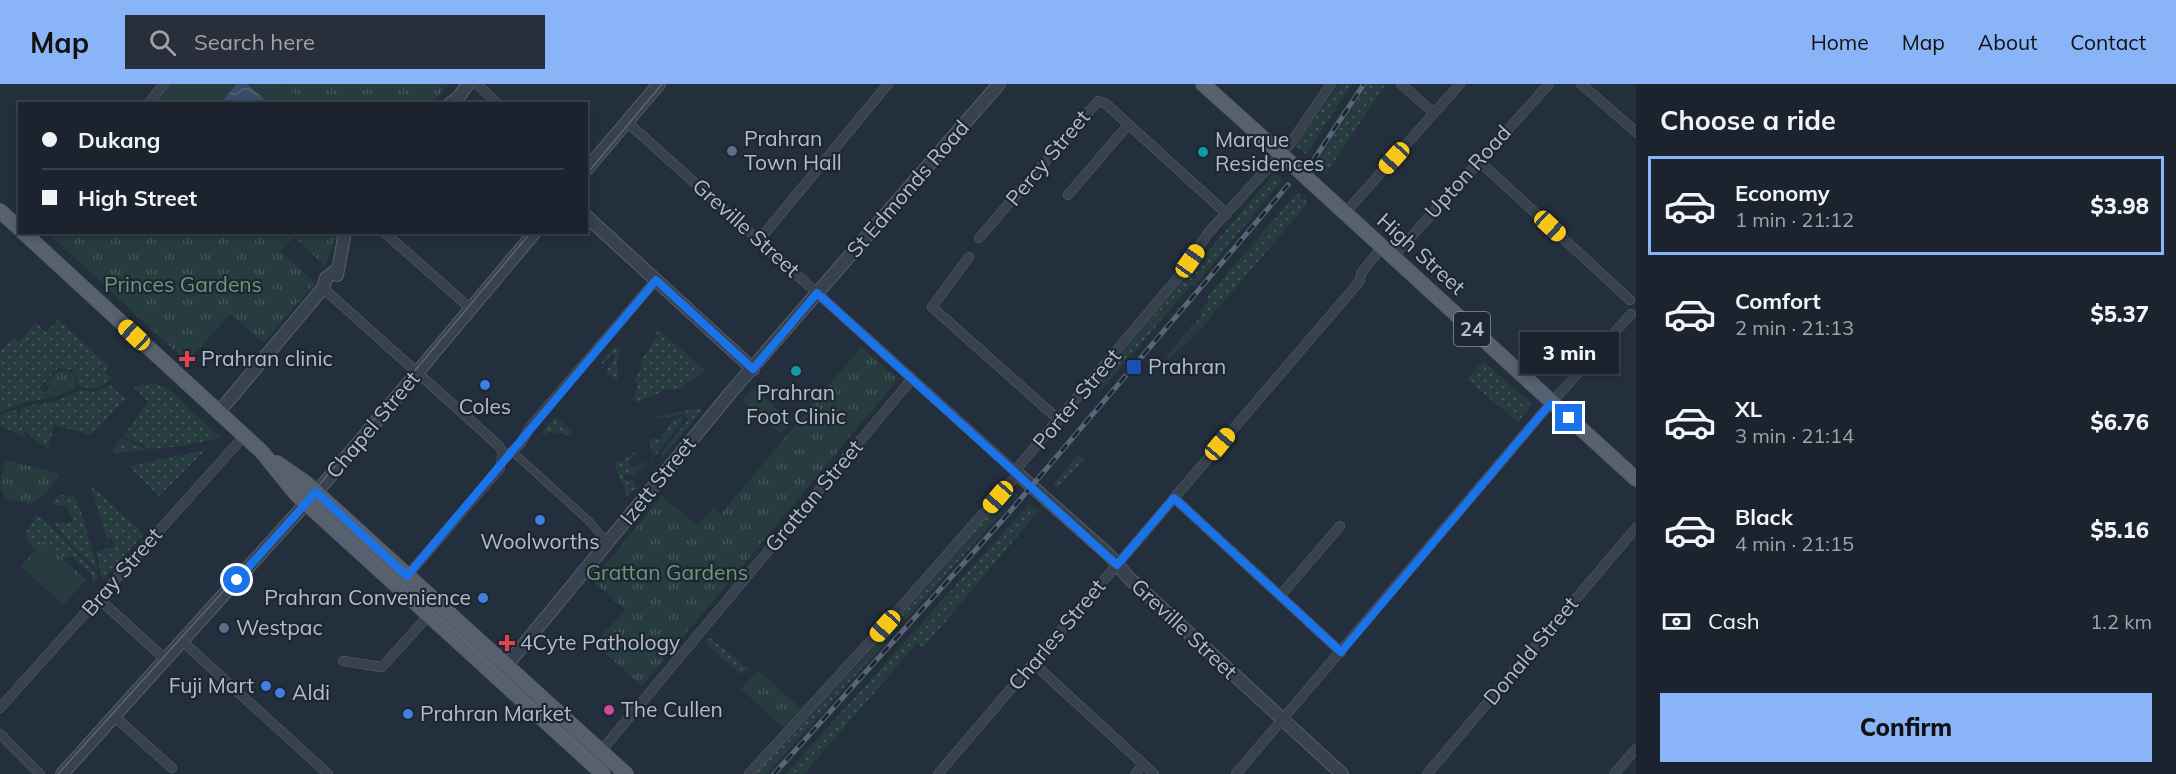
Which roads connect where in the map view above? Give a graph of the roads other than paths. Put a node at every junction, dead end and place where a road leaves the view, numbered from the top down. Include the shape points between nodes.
1 (164, 84) edge
2 (460, 84) edge
3 (468, 84) edge
4 (477, 84) edge
5 (659, 84) edge
6 (888, 84) edge
7 (999, 84) edge
8 (1203, 84) edge
9 (1331, 84) edge
10 (1401, 84) edge
11 (1460, 84) edge
12 (1546, 85) edge
13 (1584, 86) edge
14 (150, 102) edge
15 (450, 102) edge
16 (496, 102) edge
17 (1434, 113) junction
18 (627, 122) junction
19 (1128, 124) junction
20 (1636, 132) edge
21 (1281, 154) junction
22 (1478, 160) junction
23 (588, 168) edge
24 (1068, 195) dead end
25 (0, 211) edge
26 (1345, 213) junction
27 (1227, 214) junction
28 (588, 218) edge
29 (18, 227) edge
30 (345, 234) edge
31 (386, 234) edge
32 (533, 234) edge
33 (32, 235) edge
34 (980, 238) dead end
35 (759, 240) junction
36 (1388, 252) junction
37 (969, 257) dead end
38 (656, 280) junction
39 (323, 288) junction
40 (817, 293) junction
41 (1633, 299) edge
42 (471, 309) junction
43 (1634, 315) edge
44 (753, 369) junction
45 (417, 372) junction
46 (911, 380) junction
47 (1552, 403) junction
48 (219, 413) junction
49 (1059, 420) junction
50 (244, 436) junction
51 (515, 454) dead end
52 (504, 457) junction
53 (1018, 474) junction
54 (1636, 480) edge
55 (311, 498) junction
56 (1174, 498) junction
57 (1340, 526) dead end
58 (1636, 528) edge
59 (605, 540) dead end
60 (1117, 565) junction
61 (407, 576) junction
62 (1280, 596) junction
63 (98, 598) junction
64 (429, 615) junction
65 (182, 641) junction
66 (1341, 652) junction
67 (165, 659) junction
68 (343, 661) dead end
69 (1032, 663) junction
70 (504, 668) junction
71 (0, 708) edge
72 (114, 716) junction
73 (1283, 721) junction
74 (0, 734) edge
75 (0, 744) edge
76 (12, 749) junction
77 (1636, 749) edge
78 (601, 751) junction
79 (1143, 764) junction
80 (172, 768) dead end
81 (40, 774) edge
82 (62, 774) edge
83 (328, 774) edge
84 (603, 774) edge
85 (626, 774) edge
86 (749, 774) edge
87 (938, 774) edge
88 (1135, 774) edge
89 (1154, 774) edge
90 (1236, 774) edge
91 (1341, 774) edge
92 (1426, 774) edge
93 (1614, 774) edge

1 - 14 street
2 - 15 street
3 - 15 street
4 - 16 street
5 - 18 street
6 - 35 street
7 - 40 street, St Edmonds Road
8 - 21 main road, High Street / 24
9 - 21 street, Porter Street
10 - 17 street
11 - 17 street
12 - 22 street, Upton Road
13 - 20 street
17 - 26 street
18 - 23 street
18 - 35 street, Greville Street
19 - 24 street
19 - 27 street, Percy Street
19 - 34 street, Percy Street via 1103,102 1096,101
21 - 26 main road, High Street / 24, bridge
21 - 27 street, Porter Street
22 - 36 street, Upton Road
22 - 41 street
25 - 29 main road
26 - 36 main road, High Street / 24
27 - 49 street, Porter Street
28 - 38 street
30 - 39 street via 332,283
31 - 42 street
32 - 42 street, Chapel Street
33 - 48 main road
35 - 40 street, Greville Street
36 - 47 main road, High Street / 24
36 - 56 street, Charles Street via 1362,272 1359,282
37 - 49 street via 932,307
38 - 44 street
38 - 52 street via 530,427 521,443
39 - 45 street
39 - 48 street
40 - 44 street, Izett Street
40 - 46 street, Greville Street
41 - 43 street via 1628,306
42 - 45 street, Chapel Street
43 - 47 street
44 - 70 street, Izett Street
45 - 52 street via 499,446
45 - 55 street, Chapel Street
46 - 53 street, Greville Street
46 - 78 street, Grattan Street
47 - 54 main road, High Street / 24
47 - 66 street
48 - 50 main road
49 - 53 street, Porter Street via 1019,466
50 - 55 main road
50 - 63 street, Bray Street
51 - 59 street
52 - 61 street via 500,468
53 - 60 street, Greville Street
53 - 86 street, Porter Street
55 - 61 main road
55 - 64 main road
55 - 65 street, Chapel Street
56 - 60 street, Charles Street
56 - 62 street
57 - 62 street
58 - 92 street, Donald Street
60 - 69 street, Charles Street
60 - 73 street, Greville Street
61 - 70 main road
62 - 66 street
63 - 67 street
63 - 71 street, Bray Street
64 - 68 street via 382,667
64 - 84 main road
65 - 67 street, Chapel Street
65 - 83 street
66 - 73 street
67 - 72 street, Chapel Street
69 - 79 street
69 - 87 street, Charles Street
70 - 78 main road
72 - 80 street
72 - 82 street, Chapel Street
73 - 90 street
73 - 91 street, Greville Street
74 - 76 street
75 - 76 street
76 - 81 street
77 - 93 street
78 - 85 main road
79 - 88 street
79 - 89 street

